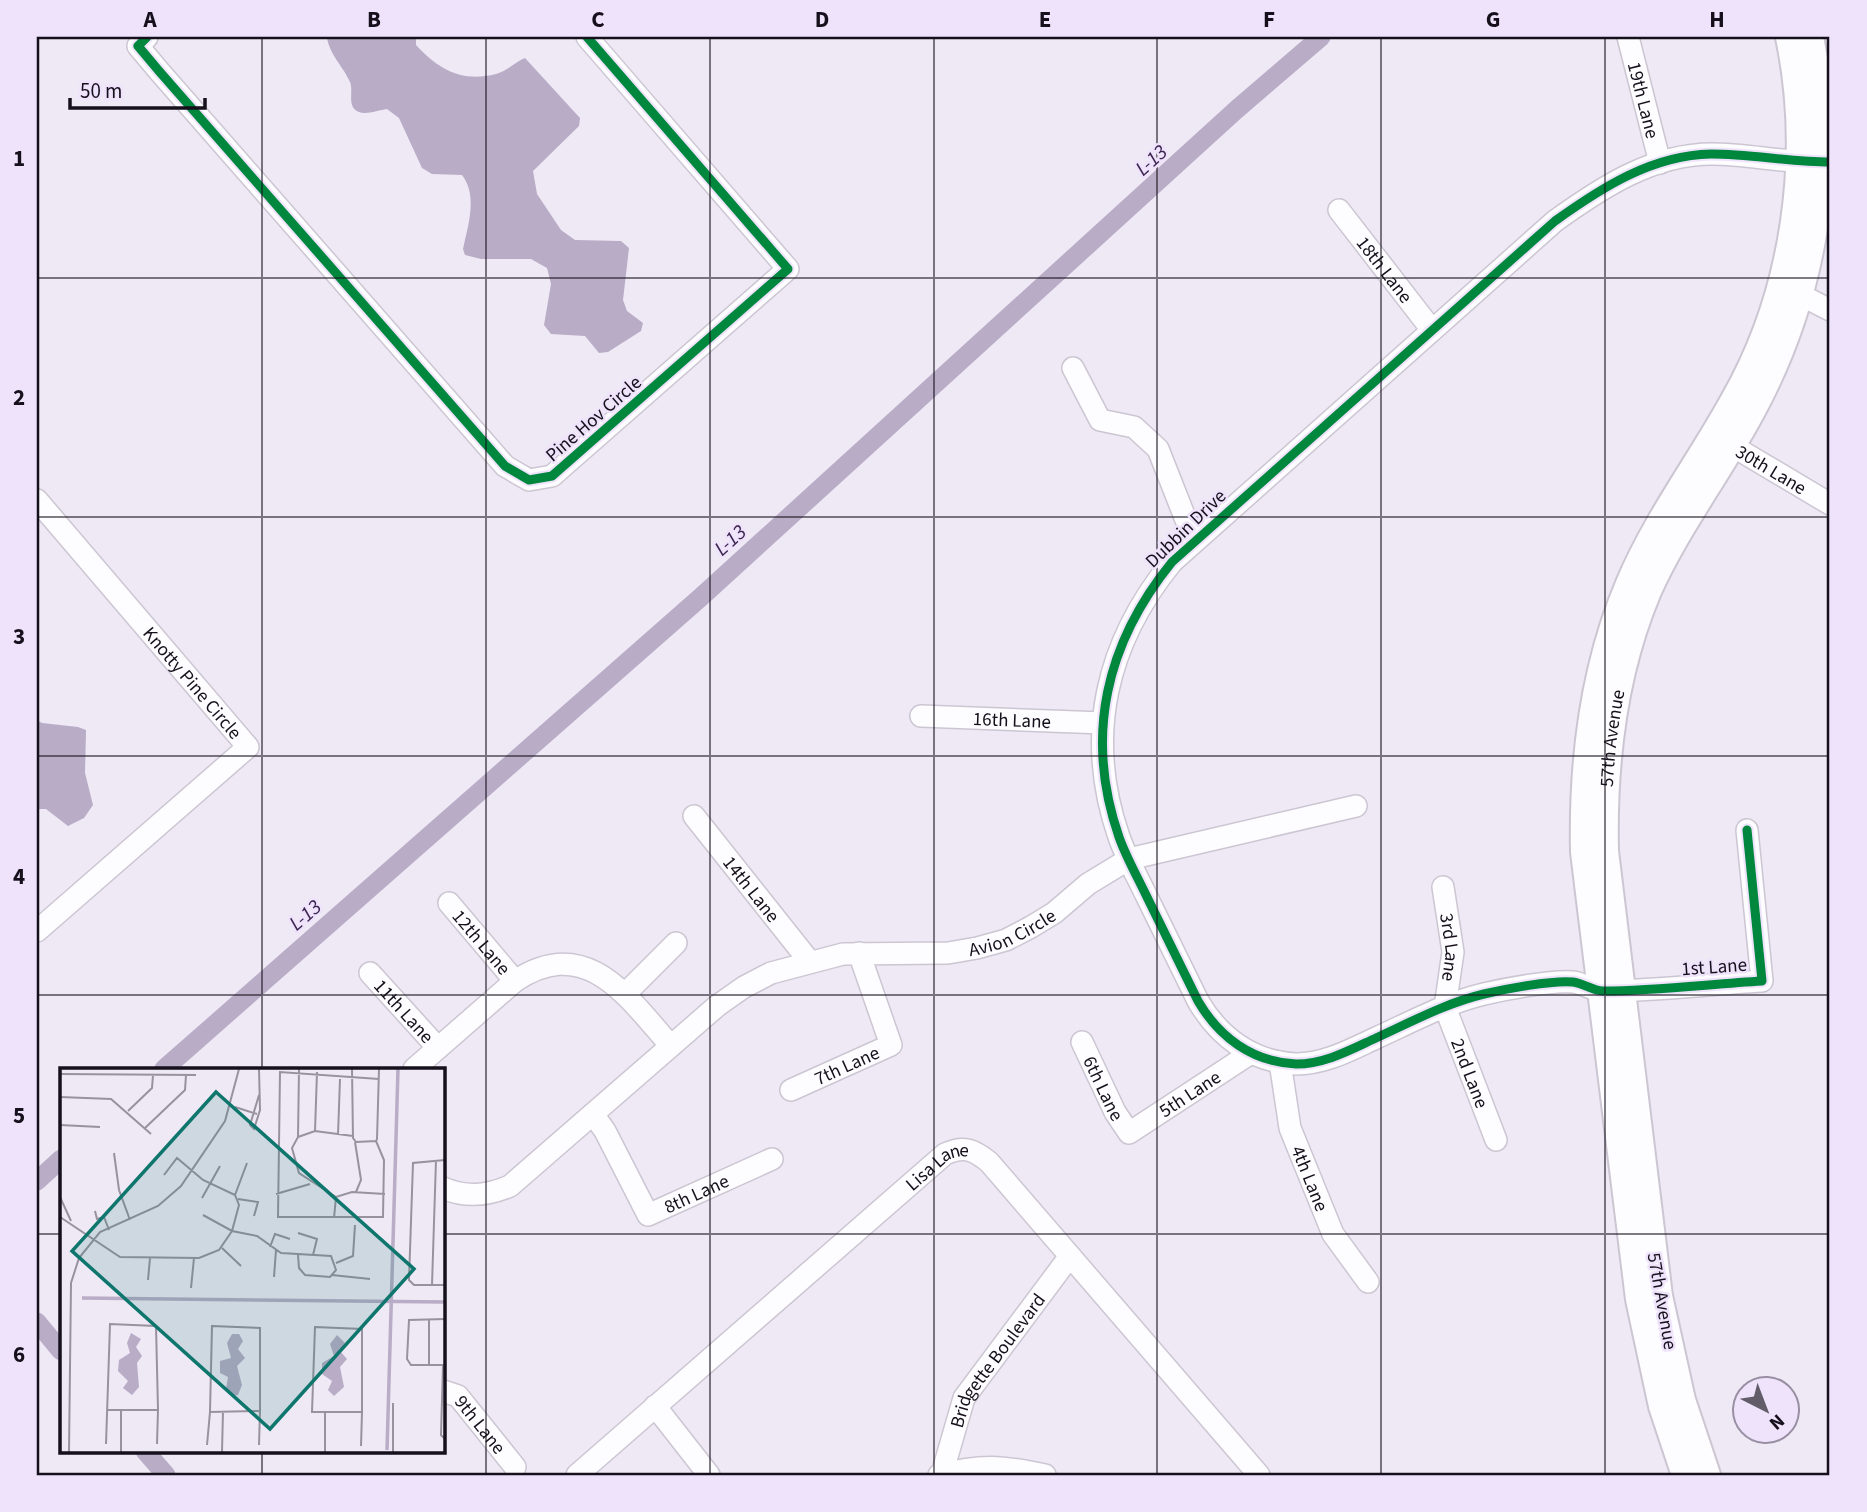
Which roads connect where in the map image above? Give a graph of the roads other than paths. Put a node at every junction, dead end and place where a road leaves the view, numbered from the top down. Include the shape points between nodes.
1 (587, 37) edge
2 (1628, 37) edge
3 (1789, 37) edge
4 (1810, 37) edge
5 (138, 40) edge
6 (1817, 162) edge
7 (1660, 163) junction
8 (1339, 210) dead end
9 (1789, 289) junction
10 (1830, 310) edge
11 (1432, 330) junction
12 (1073, 368) dead end
13 (1723, 440) junction
14 (37, 500) edge
15 (1830, 504) edge
16 (1201, 534) junction
17 (920, 716) dead end
18 (1103, 723) junction
19 (1356, 806) dead end
20 (694, 816) dead end
21 (1746, 830) dead end
22 (1129, 859) junction
23 (1443, 887) dead end
24 (449, 903) dead end
25 (37, 931) edge
26 (676, 943) dead end
27 (859, 953) junction
28 (810, 962) junction
29 (370, 973) dead end
30 (515, 981) junction
31 (1610, 991) junction
32 (625, 995) junction
33 (1445, 1007) junction
34 (1082, 1042) dead end
35 (671, 1046) junction
36 (438, 1048) junction
37 (1251, 1053) junction
38 (1280, 1062) junction
39 (415, 1068) edge
40 (791, 1090) dead end
41 (593, 1114) junction
42 (1129, 1133) joint
43 (1496, 1140) dead end
44 (772, 1159) dead end
45 (444, 1188) edge
46 (1070, 1256) junction
47 (1368, 1282) dead end
48 (444, 1391) edge
49 (655, 1406) junction
50 (515, 1467) dead end
51 (578, 1475) edge
52 (709, 1475) edge
53 (941, 1475) edge
54 (1045, 1475) edge
55 (1259, 1475) edge
56 (1685, 1475) edge
57 (1707, 1475) edge

1 - 5 street, Pine Hov Circle via 788,269 552,476 529,480 505,466
2 - 7 street, 19th Lane
3 - 6 street, 57th Avenue via 1799,108
4 - 6 street, 57th Avenue via 1819,107
6 - 7 street, Dubbin Drive via 1711,154
6 - 9 street, 57th Avenue via 1793,230
7 - 11 street, Dubbin Drive via 1591,195 1555,221
8 - 11 street, 18th Lane
9 - 10 street
9 - 13 street, 57th Avenue via 1771,317 1735,399
11 - 16 street, Dubbin Drive
12 - 16 street via 1100,419 1134,427 1158,449 1186,520
13 - 15 street, 30th Lane
13 - 31 street, 57th Avenue via 1667,510 1639,563 1611,631 1595,692 1586,753 1584,852
14 - 25 street, Knotty Pine Circle via 248,747
16 - 18 street, Dubbin Drive via 1156,581 1129,624 1115,659
17 - 18 street, 16th Lane
18 - 22 street, Dubbin Drive via 1106,788
19 - 22 street, Avion Circle
20 - 28 street, 14th Lane
21 - 31 street, 1st Lane via 1762,981
22 - 27 street, Avion Circle via 1088,884 1054,913 1006,940 948,953
22 - 37 street, Dubbin Drive via 1205,1013 1222,1033
23 - 33 street, 3rd Lane via 1452,952
24 - 30 street, 12th Lane
26 - 32 street
27 - 28 street, Avion Circle
27 - 40 street, 7th Lane via 891,1045
28 - 35 street, Avion Circle via 771,973 744,987
29 - 36 street, 11th Lane
30 - 32 street via 552,966 580,967 606,977
30 - 36 street
31 - 33 street, Dubbin Drive via 1561,983 1483,995
31 - 56 street, 57th Avenue via 1639,1299 1662,1406
31 - 57 street, 57th Avenue via 1659,1296 1682,1400
32 - 35 street
33 - 38 street, Dubbin Drive via 1335,1057 1309,1063
33 - 43 street, 2nd Lane
34 - 42 street, 6th Lane
35 - 41 street, Avion Circle
36 - 39 street
37 - 38 street, Dubbin Drive
37 - 42 street, 5th Lane
38 - 47 street, 4th Lane via 1290,1128 1333,1234
41 - 44 street, 8th Lane via 648,1215
41 - 45 street, Avion Circle via 498,1192 472,1195
46 - 49 street, Lisa Lane via 989,1162 969,1149 958,1148 945,1154
46 - 53 street, Bridgette Boulevard via 964,1398
46 - 55 street, Lisa Lane
48 - 50 street, 9th Lane via 458,1395
49 - 51 street, Lisa Lane
49 - 52 street
53 - 54 street, Bridgette Boulevard via 969,1467

